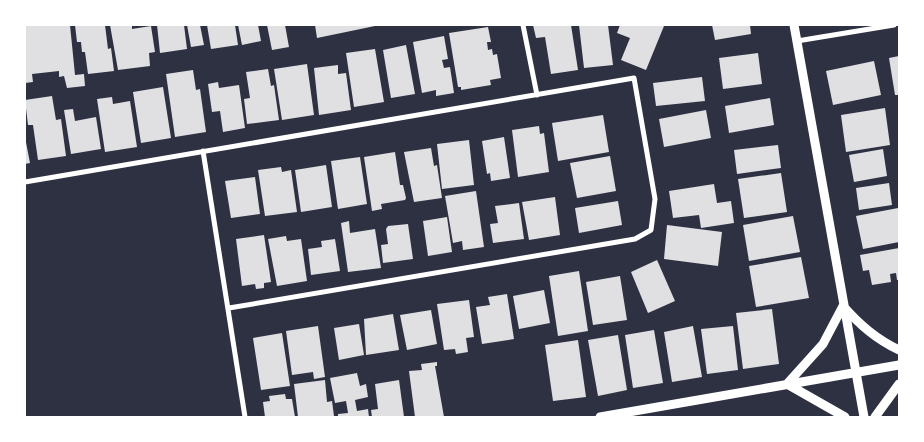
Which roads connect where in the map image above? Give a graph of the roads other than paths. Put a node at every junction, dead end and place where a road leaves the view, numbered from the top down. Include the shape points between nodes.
1 (522, 25) edge
2 (794, 25) edge
3 (894, 25) edge
4 (797, 41) junction
5 (538, 95) junction
6 (203, 152) junction
7 (25, 182) edge
8 (843, 306) junction
9 (229, 308) junction
10 (899, 350) edge
11 (899, 365) edge
12 (856, 372) junction
13 (787, 384) junction
14 (899, 384) edge
15 (245, 417) edge
16 (600, 417) edge
17 (845, 417) edge
18 (864, 417) edge
19 (875, 417) edge

1 - 5 street
2 - 4 street
3 - 4 street
4 - 8 street
5 - 6 street
5 - 9 street via 634,78 655,199 651,230 635,239
6 - 7 street
6 - 9 street
8 - 10 street via 866,330
8 - 12 street
8 - 13 street via 823,344
9 - 15 street
11 - 12 street
12 - 13 street
12 - 18 street
13 - 16 street
13 - 17 street
14 - 19 street

